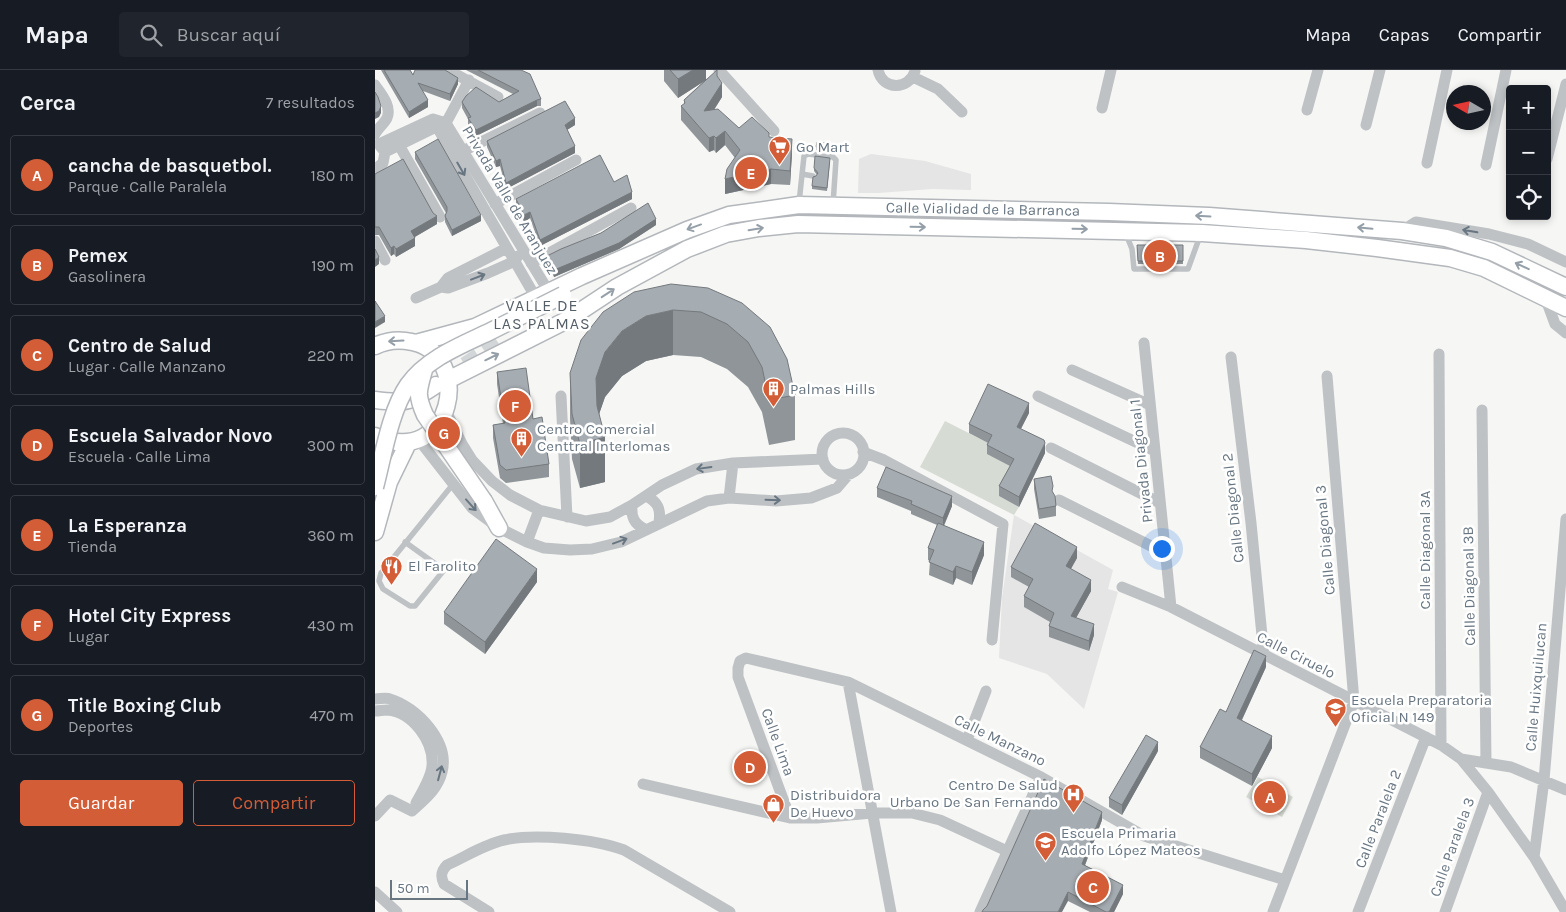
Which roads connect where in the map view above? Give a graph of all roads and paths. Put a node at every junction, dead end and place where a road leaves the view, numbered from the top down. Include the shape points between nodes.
1 (448, 70) edge
2 (719, 70) edge
3 (877, 70) edge
4 (1111, 70) edge
5 (1318, 70) edge
6 (1380, 70) edge
7 (1447, 70) edge
8 (1506, 70) edge
9 (914, 73) edge
10 (469, 80) junction
11 (1566, 84) edge
12 (375, 85) edge
13 (498, 97) dead end
14 (1102, 108) dead end
15 (1307, 110) dead end
16 (962, 112) dead end
17 (540, 113) edge
18 (441, 125) junction
19 (1366, 125) dead end
20 (774, 132) dead end
21 (378, 143) edge
22 (1551, 143) edge
23 (399, 145) junction
24 (463, 151) junction
25 (576, 160) dead end
26 (1427, 163) dead end
27 (1486, 165) dead end
28 (375, 169) edge
29 (802, 174) junction
30 (813, 176) edge
31 (828, 178) edge
32 (835, 179) junction
33 (495, 204) junction
34 (799, 205) junction
35 (833, 206) junction
36 (631, 208) dead end
37 (440, 217) dead end
38 (1125, 230) junction
39 (1402, 231) junction
40 (1201, 232) junction
41 (375, 241) edge
42 (507, 248) junction
43 (647, 248) junction
44 (523, 249) junction
45 (385, 260) dead end
46 (515, 262) junction
47 (1566, 262) edge
48 (531, 263) junction
49 (655, 266) junction
50 (441, 287) junction
51 (1566, 287) edge
52 (549, 295) junction
53 (1545, 297) junction
54 (416, 298) dead end
55 (1566, 308) edge
56 (567, 320) junction
57 (1566, 333) edge
58 (449, 334) junction
59 (501, 341) tunnel mouth
60 (416, 343) junction
61 (1144, 343) dead end
62 (375, 346) edge
63 (1439, 354) dead end
64 (1231, 357) dead end
65 (424, 368) junction
66 (468, 369) junction
67 (1072, 370) dead end
68 (1327, 376) dead end
69 (442, 382) junction
70 (561, 396) dead end
71 (1038, 396) dead end
72 (375, 400) edge
73 (1150, 405) junction
74 (1481, 410) dead end
75 (446, 412) junction
76 (375, 436) edge
77 (414, 441) junction
78 (462, 444) junction
79 (1051, 448) dead end
80 (1155, 451) junction
81 (863, 452) junction
82 (823, 459) junction
83 (733, 463) junction
84 (441, 466) junction
85 (375, 471) edge
86 (849, 474) junction
87 (454, 483) junction
88 (382, 485) edge
89 (646, 496) junction
90 (729, 498) junction
91 (1059, 500) dead end
92 (1160, 503) junction
93 (632, 505) junction
94 (539, 510) junction
95 (567, 517) junction
96 (1566, 519) edge
97 (659, 522) junction
98 (499, 528) junction
99 (645, 529) junction
100 (375, 532) edge
101 (405, 542) junction
102 (527, 542) junction
103 (1165, 553) junction
104 (1564, 568) edge
105 (1122, 588) dead end
106 (1171, 607) junction
107 (992, 640) dead end
108 (1264, 656) junction
109 (738, 677) joint
110 (849, 682) junction
111 (986, 692) dead end
112 (375, 700) edge
113 (1354, 701) junction
114 (375, 711) edge
115 (1426, 737) junction
116 (967, 740) junction
117 (1441, 745) junction
118 (1461, 759) junction
119 (1486, 762) junction
120 (1041, 777) junction
121 (1544, 780) junction
122 (643, 784) dead end
123 (1566, 790) edge
124 (1488, 792) junction
125 (412, 811) junction
126 (872, 813) junction
127 (375, 816) edge
128 (789, 818) junction
129 (1007, 851) junction
130 (1534, 857) junction
131 (1285, 880) junction
132 (375, 892) edge
133 (397, 912) edge
134 (489, 912) edge
135 (730, 912) edge
136 (891, 912) edge
137 (980, 912) edge
138 (1273, 912) edge
139 (1358, 912) edge
140 (1445, 912) edge
141 (1565, 912) edge

1 - 10 street
2 - 20 street
3 - 9 street via 886,83 895,86 905,84
4 - 14 street
5 - 15 street
6 - 19 street
7 - 26 street
8 - 27 street
9 - 16 street via 938,89
10 - 13 street
10 - 18 street
11 - 22 street
12 - 21 street via 388,111
17 - 24 street
18 - 21 street, Privada Valle de Aranjuez via 433,120
18 - 23 street, Privada Valle de Aranjuez
18 - 24 street, Privada Valle de Aranjuez
18 -> 42 street, Privada Valle de Aranjuez
21 - 23 street, Privada Valle de Aranjuez
21 - 28 street via 383,163
23 - 37 street
24 - 33 street, Privada Valle de Aranjuez
25 - 33 street
29 - 30 lane
29 - 32 lane via 804,156 808,154 835,158
29 - 34 lane
31 - 32 lane
32 - 35 lane
33 - 44 street, Privada Valle de Aranjuez
34 - 35 main road, Calle Vialidad de la Barranca
34 -> 43 main road, Calle Vialidad de la Barranca via 729,215
39 -> 35 main road, Calle Vialidad de la Barranca via 1209,216
36 - 48 street
38 - 40 main road, Calle Vialidad de la Barranca
38 - 40 lane via 1132,249 1134,269 1188,269
49 -> 38 main road, Calle Vialidad de la Barranca via 726,234 798,224
47 -> 39 street via 1528,244 1489,234 1415,222
51 -> 39 main road, Calle Vialidad de la Barranca via 1492,252 1446,238
40 - 53 main road, Calle Vialidad de la Barranca via 1306,240 1450,258 1484,268
41 - 45 street
42 - 46 street, Privada Valle de Aranjuez
42 - 50 street via 448,278
43 - 49 main road
43 - 52 main road, Calle Vialidad de la Barranca via 582,276
44 - 46 street
44 - 48 street, Privada Valle de Aranjuez
50 -> 46 street via 448,288
46 - 52 street, Privada Valle de Aranjuez
48 - 52 street, Privada Valle de Aranjuez
56 -> 49 main road, Calle Vialidad de la Barranca
50 - 54 street
52 - 58 main road via 475,327
52 - 65 main road, bridge
53 - 55 main road, Calle Vialidad de la Barranca
53 - 57 street via 1555,324
56 - 59 main road via 545,321
66 -> 56 main road, Calle Vialidad de la Barranca
58 - 60 main road
58 - 66 main road via 451,355
60 -> 62 main road via 400,340
60 - 69 main road via 442,364
61 - 73 street, Privada Diagonal 1
63 - 117 street, Calle Diagonal 3A
64 - 108 street, Calle Diagonal 2
65 - 88 main road, bridge via 408,386 396,410
65 - 98 main road, bridge via 418,400 425,415
66 - 69 main road, Calle Vialidad de la Barranca
67 - 73 street
68 - 113 street, Calle Diagonal 3
69 - 72 main road, Calle Vialidad de la Barranca via 405,402
69 - 75 main road
70 - 95 street
71 - 80 street
73 - 80 street, Privada Diagonal 1
74 - 119 street, Calle Diagonal 3B
75 - 77 main road via 435,427
75 - 78 street
76 - 77 main road via 388,442
77 - 84 street
77 - 88 main road
78 - 84 street via 447,450
78 - 94 street via 492,481
79 - 92 street
80 - 92 street, Privada Diagonal 1
81 - 82 street via 858,440 839,433 827,440
81 - 86 street via 860,466
81 - 107 street via 1003,524
82 - 83 street
82 - 86 street via 830,470
83 -> 89 street via 696,469
83 - 90 street
84 - 87 street
85 - 88 main road via 383,473
90 -> 86 street via 776,501 811,498 837,488
87 -> 98 street via 472,508
87 - 101 lane
88 - 100 main road
89 - 93 street
89 - 97 street via 654,500 661,510
90 - 97 street via 707,501
91 - 103 street
92 - 103 street, Privada Diagonal 1
93 - 95 street via 610,517 585,521
93 - 99 street via 631,514 637,525
94 - 95 street
94 - 102 street
96 - 104 street, Calle Huixquilucan
97 - 99 street
98 - 102 street
102 -> 99 street via 544,548 592,549 621,542
101 - 101 lane via 381,573 379,581 383,588 415,606 444,570
103 - 106 street, Privada Diagonal 1
104 - 121 street, Calle Huixquilucan
105 - 106 street, Calle Ciruelo
106 - 108 street, Calle Ciruelo
108 - 113 street, Calle Ciruelo
109 - 110 street, Calle Manzano via 740,661 746,658
109 - 128 street, Calle Lima
110 - 116 street, Calle Manzano
110 - 126 street
111 - 116 street
125 -> 112 street via 435,790 443,770 441,746 431,728 408,708 389,698
113 - 115 street, Calle Ciruelo
113 - 131 street
114 - 125 street via 387,710 403,715 423,734 431,753 432,769
115 - 117 street, Calle Ciruelo
115 - 139 street, Calle Paralela 2
116 - 120 street, Calle Manzano
117 - 118 street, Calle Ciruelo
118 - 119 street
118 - 124 street
119 - 121 street
120 - 129 street
120 - 131 street, Calle Manzano via 1144,836
121 - 123 street
121 - 130 street, Calle Huixquilucan
122 - 128 street
124 - 130 street
124 - 140 street, Calle Paralela 3
125 - 127 street via 390,800
126 - 128 street
126 - 129 street via 912,813 940,820
126 - 136 street
129 - 137 street
130 - 141 street
131 - 138 street
132 - 133 street
134 - 135 street via 444,884 444,869 503,840 531,836 593,842 624,850

